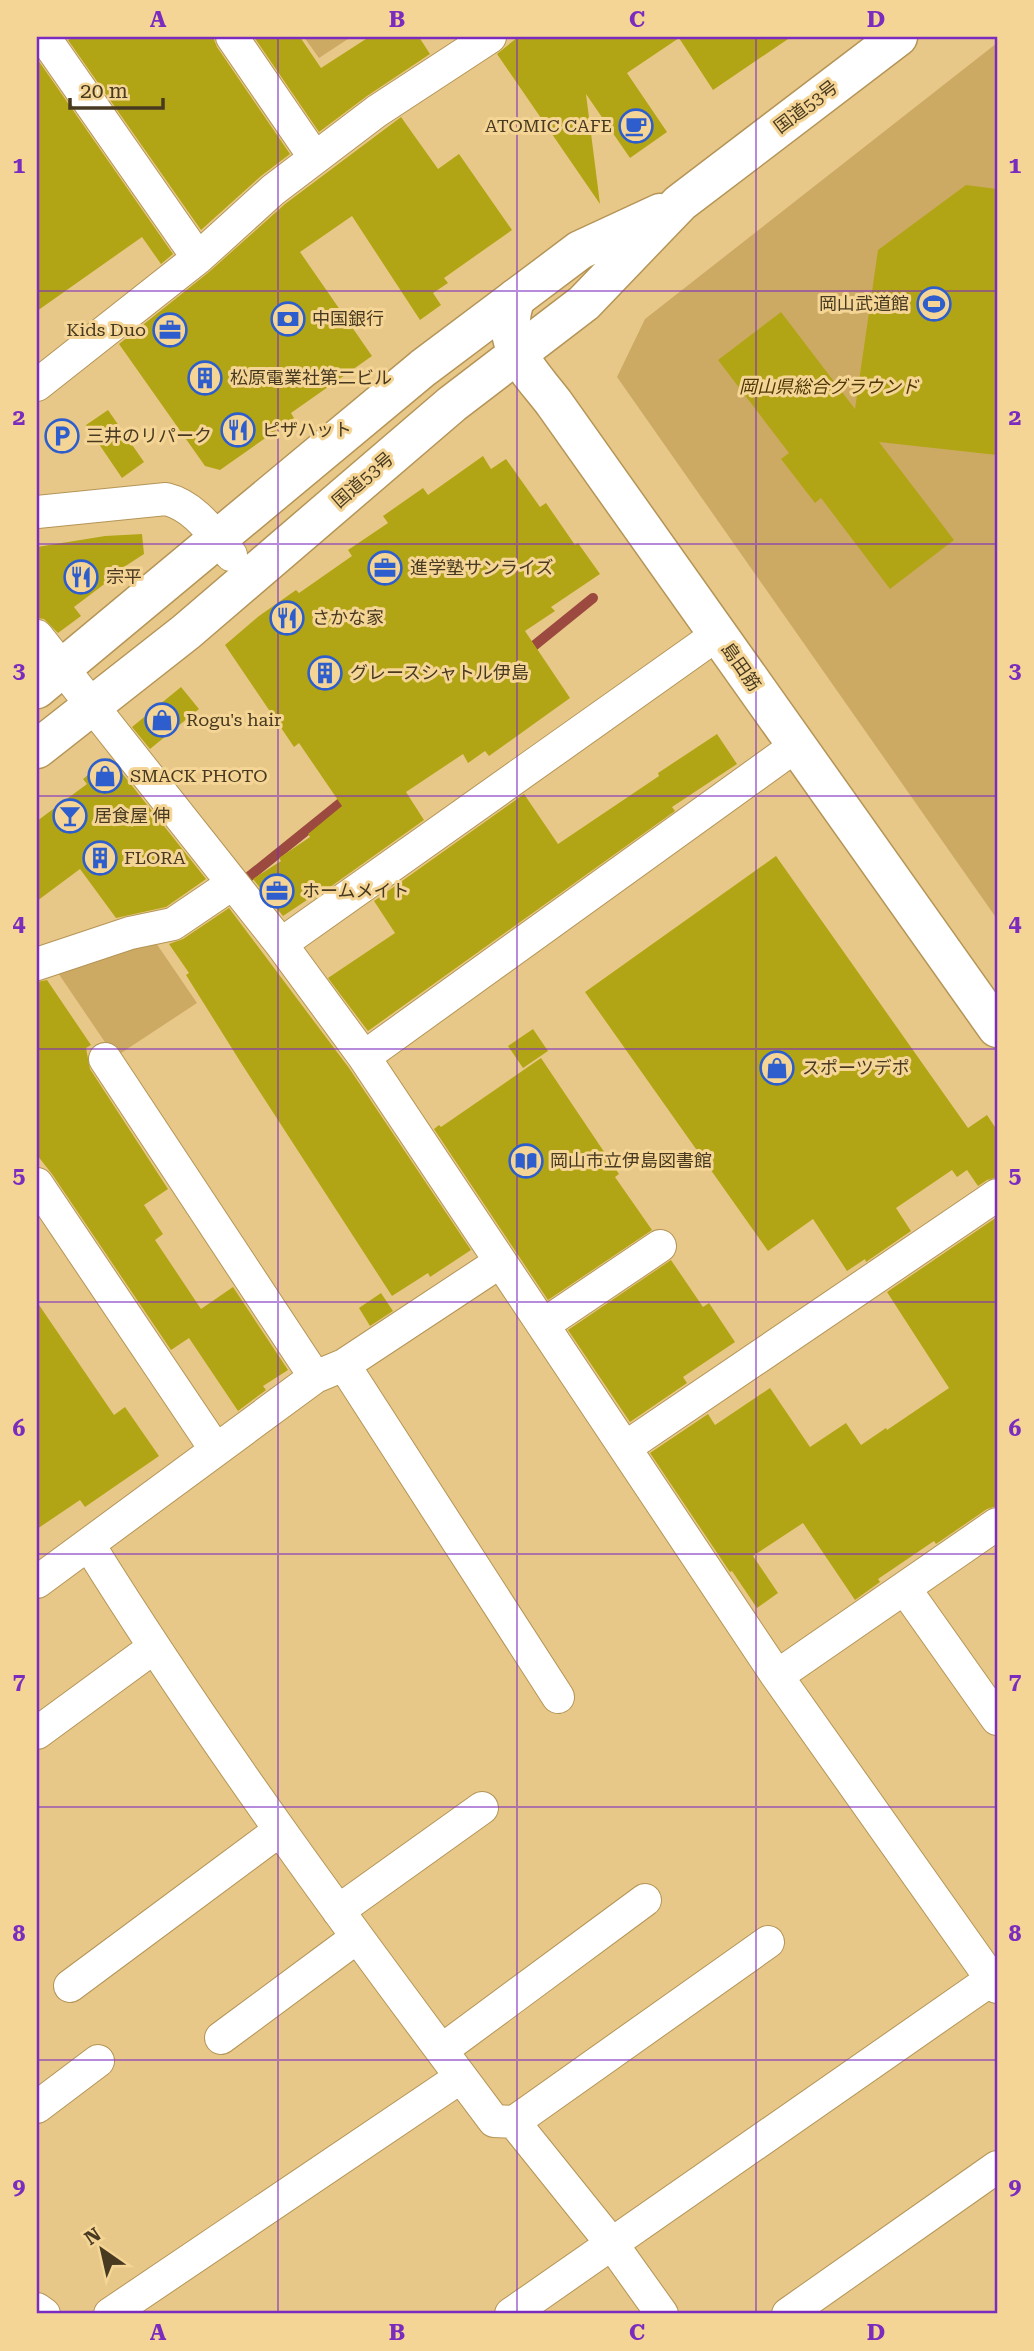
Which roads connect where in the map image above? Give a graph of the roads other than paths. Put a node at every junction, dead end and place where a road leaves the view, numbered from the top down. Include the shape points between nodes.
1 (44, 37) edge
2 (232, 37) edge
3 (490, 37) edge
4 (898, 37) edge
5 (316, 158) junction
6 (680, 203) junction
7 (198, 258) junction
8 (516, 299) junction
9 (517, 355) junction
10 (37, 385) edge
11 (37, 512) edge
12 (224, 547) junction
13 (718, 634) junction
14 (37, 636) edge
15 (66, 686) edge
16 (37, 714) edge
17 (797, 745) junction
18 (37, 750) edge
19 (232, 884) junction
20 (281, 944) junction
21 (37, 964) edge
22 (997, 1028) edge
23 (364, 1057) junction
24 (105, 1059) dead end
25 (37, 1184) edge
26 (997, 1195) edge
27 (660, 1246) dead end
28 (500, 1262) junction
29 (543, 1325) junction
30 (344, 1365) junction
31 (315, 1377) junction
32 (626, 1447) junction
33 (216, 1450) junction
34 (997, 1524) edge
35 (89, 1545) junction
36 (37, 1581) edge
37 (905, 1589) junction
38 (153, 1648) junction
39 (777, 1676) junction
40 (558, 1697) dead end
41 (997, 1719) edge
42 (37, 1733) edge
43 (482, 1808) dead end
44 (280, 1830) junction
45 (645, 1900) dead end
46 (338, 1911) junction
47 (356, 1938) junction
48 (768, 1942) dead end
49 (995, 1983) edge
50 (70, 1986) dead end
51 (221, 2039) dead end
52 (442, 2050) junction
53 (98, 2061) dead end
54 (461, 2077) junction
55 (37, 2107) edge
56 (514, 2122) junction
57 (997, 2167) edge
58 (612, 2244) junction
59 (37, 2309) edge
60 (44, 2314) edge
61 (110, 2314) edge
62 (511, 2314) edge
63 (662, 2314) edge
64 (788, 2314) edge

1 - 7 street
2 - 5 street
3 - 5 street via 377,111
4 - 6 main road, 国道53号
5 - 7 street
6 - 8 main road, 国道53号 via 580,250
6 - 9 main road, 国道53号 via 584,303
7 - 10 street
8 - 9 main road, 島田筋 via 509,325
8 - 12 main road, 国道53号 via 407,380
9 - 12 main road via 496,350 469,362
9 - 13 main road, 島田筋
9 - 15 main road, 国道53号 via 452,404 186,632
11 - 12 street via 166,499 190,509
12 - 15 main road
13 - 17 main road, 島田筋
13 - 20 street
14 - 15 street
15 - 16 main road
15 - 18 main road, 国道53号
15 - 19 street
17 - 22 main road, 島田筋
17 - 23 street
19 - 20 street
19 - 21 street via 173,924
20 - 23 street
23 - 28 street
24 - 31 street
25 - 33 street
26 - 32 street
27 - 29 street
28 - 29 street
28 - 30 street
29 - 32 street
30 - 31 street
30 - 40 street
31 - 33 street
32 - 39 street
33 - 35 street
34 - 37 street
35 - 36 street
35 - 38 street
37 - 39 street
37 - 41 street
38 - 42 street
38 - 44 street
39 - 49 street
43 - 46 street
44 - 46 street
44 - 50 street
45 - 52 street
46 - 47 street
47 - 51 street
47 - 52 street
48 - 56 street
49 - 58 street
52 - 54 street
53 - 55 street
54 - 56 street via 495,2121
54 - 61 street
56 - 58 street
57 - 64 street
58 - 62 street
58 - 63 street
59 - 60 street

